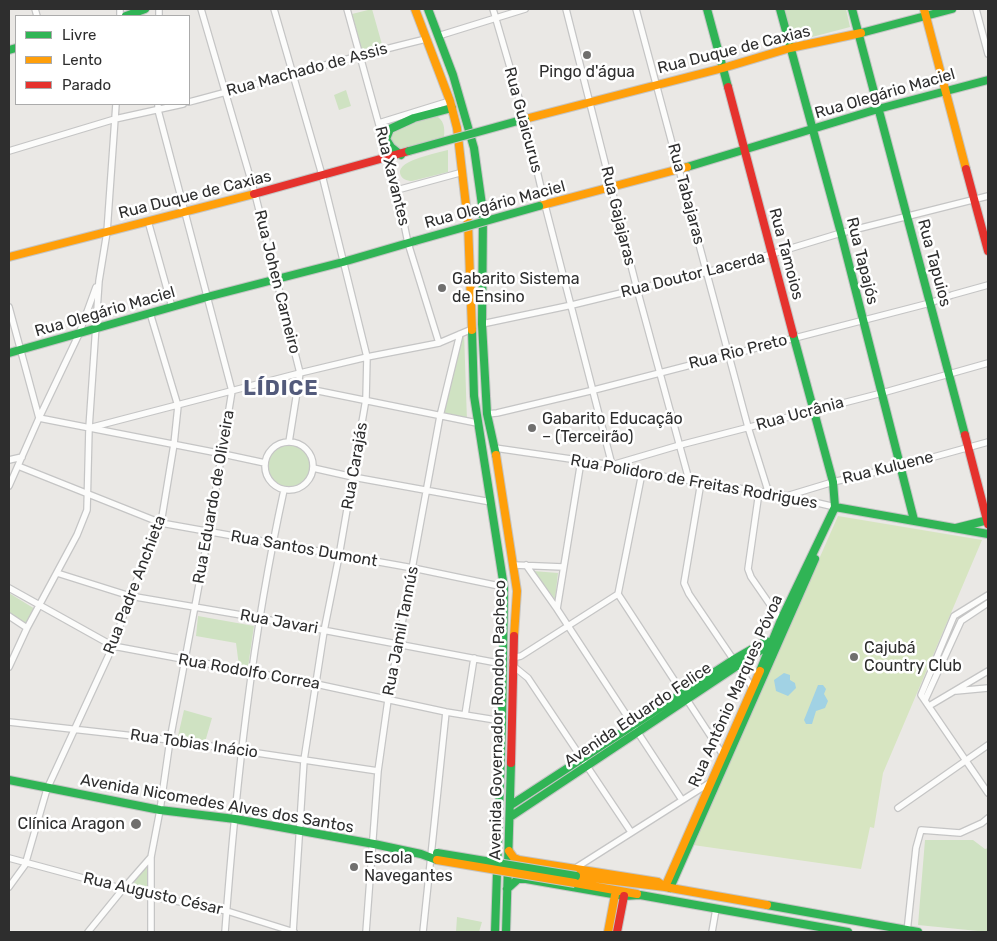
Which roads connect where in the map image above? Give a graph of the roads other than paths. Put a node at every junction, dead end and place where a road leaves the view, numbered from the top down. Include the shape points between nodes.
1 (145, 9) edge
2 (201, 9) edge
3 (274, 9) edge
4 (347, 9) edge
5 (415, 9) edge
6 (428, 9) edge
7 (492, 9) edge
8 (525, 9) edge
9 (566, 9) edge
10 (636, 9) edge
11 (708, 9) edge
12 (780, 9) edge
13 (852, 9) edge
14 (952, 9) edge
15 (976, 9) edge
16 (925, 12) edge
17 (129, 15) edge
18 (495, 18) junction
19 (858, 34) junction
20 (438, 36) junction
21 (426, 39) junction
22 (790, 48) junction
23 (988, 54) edge
24 (360, 55) junction
25 (723, 68) junction
26 (292, 75) junction
27 (988, 80) edge
28 (656, 84) junction
29 (946, 91) junction
30 (226, 92) junction
31 (589, 101) junction
32 (190, 102) edge
33 (451, 104) junction
34 (116, 105) edge
35 (175, 105) edge
36 (158, 107) edge
37 (878, 109) junction
38 (115, 119) junction
39 (525, 119) junction
40 (379, 123) junction
41 (812, 129) junction
42 (744, 150) junction
43 (9, 151) edge
44 (400, 155) junction
45 (389, 158) junction
46 (679, 169) junction
47 (463, 172) junction
48 (322, 175) junction
49 (612, 188) junction
50 (397, 190) junction
51 (255, 194) junction
52 (988, 196) edge
53 (975, 199) junction
54 (542, 205) junction
55 (185, 212) junction
56 (907, 217) junction
57 (148, 221) junction
58 (106, 232) junction
59 (841, 233) junction
60 (411, 242) junction
61 (988, 251) edge
62 (772, 254) junction
63 (9, 257) edge
64 (343, 262) junction
65 (707, 272) junction
66 (276, 279) junction
67 (99, 281) junction
68 (988, 286) edge
69 (637, 288) junction
70 (207, 297) junction
71 (930, 302) junction
72 (572, 305) junction
73 (9, 306) edge
74 (172, 307) junction
75 (150, 313) junction
76 (863, 320) junction
77 (482, 324) junction
78 (472, 329) junction
79 (95, 330) junction
80 (79, 334) junction
81 (460, 334) junction
82 (794, 338) junction
83 (439, 343) junction
84 (20, 350) junction
85 (9, 354) edge
86 (728, 354) junction
87 (367, 357) junction
88 (988, 363) edge
89 (660, 372) junction
90 (300, 374) junction
91 (948, 374) junction
92 (299, 387) junction
93 (594, 390) junction
94 (232, 391) junction
95 (882, 393) junction
96 (366, 400) junction
97 (178, 406) junction
98 (814, 410) junction
99 (487, 414) junction
100 (440, 416) junction
101 (38, 418) junction
102 (477, 423) junction
103 (748, 427) junction
104 (89, 428) junction
105 (289, 442) junction
106 (988, 442) edge
107 (174, 444) junction
108 (680, 445) junction
109 (968, 447) junction
110 (495, 448) junction
111 (222, 454) junction
112 (22, 457) junction
113 (9, 460) edge
114 (581, 461) junction
115 (265, 463) junction
116 (612, 465) junction
117 (18, 466) junction
118 (901, 466) junction
119 (313, 468) junction
120 (642, 473) junction
121 (353, 477) junction
122 (689, 480) junction
123 (701, 482) junction
124 (833, 482) junction
125 (9, 486) edge
126 (284, 490) junction
127 (427, 491) junction
128 (759, 492) junction
129 (88, 494) junction
130 (769, 494) junction
131 (788, 496) junction
132 (490, 502) junction
133 (836, 507) junction
134 (914, 520) junction
135 (988, 520) edge
136 (161, 523) junction
137 (988, 524) edge
138 (954, 528) junction
139 (209, 531) junction
140 (988, 534) edge
141 (272, 543) junction
142 (339, 556) junction
143 (514, 565) junction
144 (526, 565) junction
145 (564, 567) junction
146 (413, 568) junction
147 (57, 573) junction
148 (504, 586) junction
149 (9, 588) edge
150 (618, 594) junction
151 (988, 595) edge
152 (130, 596) junction
153 (988, 603) edge
154 (39, 606) junction
155 (971, 606) junction
156 (195, 608) junction
157 (557, 609) junction
158 (975, 612) junction
159 (9, 616) edge
160 (954, 616) junction
161 (259, 618) junction
162 (781, 620) junction
163 (961, 621) junction
164 (569, 627) junction
165 (27, 628) junction
166 (324, 631) junction
167 (779, 635) junction
168 (398, 644) junction
169 (113, 646) junction
170 (474, 658) junction
171 (186, 661) junction
172 (512, 662) junction
173 (735, 663) junction
174 (503, 664) junction
175 (9, 667) edge
176 (988, 671) edge
177 (252, 672) junction
178 (316, 684) junction
179 (988, 688) edge
180 (755, 691) junction
181 (954, 691) junction
182 (685, 695) junction
183 (923, 698) junction
184 (388, 700) junction
185 (929, 706) junction
186 (446, 712) junction
187 (465, 715) junction
188 (502, 721) junction
189 (9, 722) edge
190 (636, 728) junction
191 (74, 730) junction
192 (170, 740) junction
193 (988, 745) edge
194 (241, 750) junction
195 (723, 755) junction
196 (583, 758) junction
197 (304, 760) junction
198 (966, 760) junction
199 (587, 766) junction
200 (378, 771) junction
201 (9, 780) edge
202 (711, 782) junction
203 (544, 783) junction
204 (47, 788) junction
205 (549, 791) junction
206 (713, 791) junction
207 (988, 793) edge
208 (682, 800) junction
209 (511, 805) junction
210 (898, 808) dead end
211 (160, 810) junction
212 (510, 817) junction
213 (988, 818) edge
214 (236, 819) junction
215 (298, 831) junction
216 (632, 832) junction
217 (374, 844) junction
218 (509, 851) junction
219 (434, 856) junction
220 (151, 857) junction
221 (9, 858) edge
222 (26, 862) junction
223 (540, 864) junction
224 (574, 876) junction
225 (537, 880) junction
226 (9, 887) edge
227 (668, 888) junction
228 (123, 889) junction
229 (508, 889) junction
230 (615, 895) junction
231 (640, 895) junction
232 (150, 896) junction
233 (624, 896) junction
234 (716, 909) junction
235 (227, 911) junction
236 (809, 929) edge
237 (907, 931) edge
238 (88, 932) edge
239 (151, 932) edge
240 (225, 932) edge
241 (294, 932) edge
242 (366, 932) edge
243 (423, 932) edge
244 (495, 932) edge
245 (506, 932) edge
246 (608, 932) edge
247 (617, 932) edge
248 (712, 932) edge
249 (848, 932) edge
250 (918, 932) edge

1 - 17 main road
2 - 30 street, Rua Johen Carneiro
3 - 26 street, Rua Carajás
4 - 24 street, Rua Xavantes
5 - 21 main road, Avenida Governador Rondon Pacheco
6 - 20 main road, Avenida Governador Rondon Pacheco
7 - 18 street, Rua Guaicurus
8 - 18 street
9 - 31 street, Rua Gajajaras
10 - 28 street, Rua Tabajaras
11 - 25 main road, Rua Tamoios
12 - 22 main road, Rua Tapajós
13 - 19 main road, Rua Tapuios
14 - 16 main road, Rua Duque de Caxias
15 - 23 street
16 - 19 main road, Rua Duque de Caxias
16 - 29 main road
18 - 20 street
18 - 39 street, Rua Guaicurus
19 - 22 main road, Rua Duque de Caxias
19 - 37 main road, Rua Tapuios
20 - 77 main road, Avenida Governador Rondon Pacheco via 466,116 479,179 483,212
21 - 24 street, Rua Machado de Assis
21 - 33 main road, Avenida Governador Rondon Pacheco
22 - 25 main road, Rua Duque de Caxias
22 - 41 main road, Rua Tapajós
24 - 26 street, Rua Machado de Assis
24 - 40 street, Rua Xavantes
25 - 28 main road, Rua Duque de Caxias
25 - 42 main road, Rua Tamoios
26 - 30 street, Rua Machado de Assis
26 - 48 street, Rua Carajás
27 - 29 main road, Rua Olegário Maciel
28 - 31 main road, Rua Duque de Caxias
28 - 46 street, Rua Tabajaras
29 - 37 main road, Rua Olegário Maciel
29 - 53 main road
30 - 32 street, Rua Machado de Assis
30 - 51 street, Rua Johen Carneiro
31 - 39 main road, Rua Duque de Caxias
31 - 49 street, Rua Gajajaras
33 - 40 street
33 - 44 main road via 390,128 386,139
33 - 47 main road, Avenida Governador Rondon Pacheco
34 - 38 street
35 - 36 street
36 - 38 street
36 - 55 street, Rua Eduardo de Oliveira
37 - 41 main road, Rua Olegário Maciel
37 - 56 main road, Rua Tapuios
38 - 43 street
38 - 58 street
39 - 44 main road, Rua Duque de Caxias, bridge
39 - 54 street, Rua Guaicurus
40 - 45 street, Rua Xavantes
41 - 42 main road, Rua Olegário Maciel
41 - 59 main road, Rua Tapajós
42 - 46 main road, Rua Olegário Maciel
42 - 62 main road, Rua Tamoios
44 - 45 main road, Rua Duque de Caxias
45 - 48 main road, Rua Duque de Caxias
45 - 50 street, Rua Xavantes
46 - 49 main road, Rua Olegário Maciel
46 - 65 street, Rua Tabajaras
47 - 50 street
47 - 78 main road, Avenida Governador Rondon Pacheco
48 - 51 main road, Rua Duque de Caxias
48 - 64 street, Rua Carajás
49 - 54 main road, Rua Olegário Maciel
49 - 69 street, Rua Gajajaras
50 - 60 street, Rua Xavantes
51 - 55 main road, Rua Duque de Caxias
51 - 66 street, Rua Johen Carneiro
52 - 53 street, Rua Doutor Lacerda
53 - 56 street, Rua Doutor Lacerda
53 - 61 main road
54 - 60 main road, Rua Olegário Maciel, bridge
54 - 72 street, Rua Guaicurus
55 - 57 main road, Rua Duque de Caxias
55 - 70 street, Rua Eduardo de Oliveira
56 - 59 street, Rua Doutor Lacerda
56 - 71 main road, Rua Tapuios
57 - 58 main road, Rua Duque de Caxias
57 - 74 street
58 - 63 main road, Rua Duque de Caxias
58 - 67 street
59 - 62 street, Rua Doutor Lacerda
59 - 76 main road, Rua Tapajós
60 - 64 main road, Rua Olegário Maciel
60 - 83 street, Rua Xavantes
62 - 65 street, Rua Doutor Lacerda
62 - 82 main road, Rua Tamoios
64 - 66 main road, Rua Olegário Maciel
64 - 87 street, Rua Carajás
65 - 69 street, Rua Doutor Lacerda
65 - 86 street, Rua Tabajaras
66 - 70 main road, Rua Olegário Maciel
66 - 90 street, Rua Johen Carneiro
67 - 79 street
67 - 80 street
68 - 71 street, Rua Rio Preto
69 - 72 street, Rua Doutor Lacerda
69 - 89 street, Rua Gajajaras
70 - 74 main road, Rua Olegário Maciel
70 - 94 street, Rua Eduardo de Oliveira
71 - 76 street, Rua Rio Preto
71 - 91 main road, Rua Tapuios
72 - 77 street, Rua Doutor Lacerda
72 - 93 street, Rua Guaicurus
73 - 84 street
74 - 75 main road, Rua Olegário Maciel
75 - 79 main road, Rua Olegário Maciel
75 - 97 street, Rua Padre Anchieta
76 - 82 street, Rua Rio Preto
76 - 95 main road, Rua Tapajós
77 - 99 main road, Avenida Governador Rondon Pacheco
78 - 81 street
78 - 102 main road, Avenida Governador Rondon Pacheco
79 - 80 main road, Rua Olegário Maciel
79 - 104 street
80 - 84 main road, Rua Olegário Maciel
80 - 101 street
81 - 83 street
81 - 100 street, Rua Jamil Tannús
82 - 86 street, Rua Rio Preto
82 - 98 main road, Rua Tamoios
83 - 87 street
84 - 85 main road, Rua Olegário Maciel
84 - 101 street
86 - 89 street, Rua Rio Preto
86 - 103 street, Rua Tabajaras
87 - 90 street
87 - 96 street, Rua Carajás
88 - 91 street, Rua Ucrânia
89 - 93 street, Rua Rio Preto
89 - 108 street, Rua Gajajaras
90 - 92 street, Rua Johen Carneiro
90 - 94 street
91 - 95 street, Rua Ucrânia
91 - 109 main road, Rua Tapuios
92 - 96 street
92 - 105 street, Rua Johen Carneiro
93 - 99 street, Rua Rio Preto
93 - 116 street, Rua Guaicurus
94 - 97 street
94 - 111 street, Rua Eduardo de Oliveira
95 - 98 street, Rua Ucrânia
95 - 118 main road, Rua Tapajós
96 - 100 street
96 - 121 street, Rua Carajás
97 - 104 street
97 - 107 street, Rua Padre Anchieta
98 - 103 street, Rua Ucrânia
98 - 124 main road, Rua Tamoios
99 - 110 main road, Avenida Governador Rondon Pacheco
100 - 102 street
100 - 127 street, Rua Jamil Tannús
101 - 104 street
101 - 112 street
102 - 132 main road, Avenida Governador Rondon Pacheco
103 - 108 street, Rua Ucrânia
103 - 130 street, Rua Tabajaras
104 - 107 street
104 - 129 street
105 - 115 street via 270,451
105 - 119 street via 305,448
106 - 109 street, Rua Kuluene
107 - 111 street
107 - 136 street, Rua Padre Anchieta
108 - 116 street, Rua Ucrânia
108 - 122 street, Rua Gajajaras
109 - 118 street, Rua Kuluene
109 - 135 main road, Rua Tapuios
110 - 114 street, Rua Polidoro de Freitas Rodrigues
110 - 143 main road, Avenida Governador Rondon Pacheco
111 - 115 street
111 - 139 street, Rua Eduardo de Oliveira
112 - 113 street
112 - 117 street
114 - 116 street, Rua Polidoro de Freitas Rodrigues
114 - 145 street
115 - 126 street via 265,471 272,484
116 - 120 street, Rua Polidoro de Freitas Rodrigues
117 - 125 street
117 - 129 street, Rua Santos Dumont
118 - 124 street, Rua Kuluene
118 - 134 main road, Rua Tapajós
119 - 121 street
119 - 126 street via 311,476 300,488
120 - 122 street, Rua Polidoro de Freitas Rodrigues
120 - 150 street
121 - 127 street
121 - 142 street, Rua Carajás
122 - 123 street, Rua Polidoro de Freitas Rodrigues
123 - 128 street, Rua Polidoro de Freitas Rodrigues
123 - 173 street via 684,583
124 - 131 street, Rua Kuluene
124 - 133 main road, Rua Tamoios
126 - 141 street
127 - 132 street
127 - 146 street, Rua Jamil Tannús
128 - 130 street, Rua Polidoro de Freitas Rodrigues
128 - 162 street via 748,569
129 - 136 street, Rua Santos Dumont
129 - 147 street via 83,522
130 - 131 street, Rua Polidoro de Freitas Rodrigues
131 - 133 street, Rua Polidoro de Freitas Rodrigues
132 - 148 main road, Avenida Governador Rondon Pacheco
133 - 134 main road
133 - 162 main road, Rua Antônio Marques Póvoa
133 - 167 main road, Rua Antônio Marques Póvoa
134 - 138 main road
135 - 137 main road, Rua Tapuios
135 - 138 main road
136 - 139 street, Rua Santos Dumont
136 - 152 street, Rua Padre Anchieta
138 - 140 main road
139 - 141 street, Rua Santos Dumont
139 - 156 street, Rua Eduardo de Oliveira
141 - 142 street, Rua Santos Dumont
141 - 161 street
142 - 146 street, Rua Santos Dumont
142 - 166 street, Rua Carajás
143 - 144 street
143 - 172 main road, Avenida Governador Rondon Pacheco via 517,591
144 - 145 street
144 - 157 street
145 - 157 street
146 - 148 street, Rua Santos Dumont
146 - 168 street, Rua Jamil Tannús
147 - 152 street, Rua Javari
147 - 154 street
148 - 174 main road, Avenida Governador Rondon Pacheco
149 - 154 street, Rua Rodolfo Correa
150 - 164 street
150 - 182 street
151 - 155 street
152 - 156 street, Rua Javari
152 - 169 street, Rua Padre Anchieta
153 - 158 street
154 - 165 street
154 - 169 street, Rua Rodolfo Correa
155 - 158 street
155 - 160 street
156 - 161 street, Rua Javari
156 - 171 street, Rua Eduardo de Oliveira
157 - 164 street
158 - 163 street
159 - 165 street
160 - 163 street
160 - 183 street
161 - 166 street, Rua Javari
161 - 177 street
162 - 167 main road, Rua Antônio Marques Póvoa
162 - 167 street
163 - 183 street
164 - 172 street
164 - 190 street
165 - 175 street
166 - 168 street, Rua Javari
166 - 178 street, Rua Carajás
167 - 173 main road, Avenida Eduardo Felice
167 - 180 main road, Rua Antônio Marques Póvoa
168 - 170 street, Rua Javari
168 - 184 street, Rua Jamil Tannús
169 - 171 street, Rua Rodolfo Correa
169 - 191 street, Rua Padre Anchieta
170 - 174 street, Rua Javari
170 - 187 street
171 - 177 street, Rua Rodolfo Correa
171 - 192 street, Rua Eduardo de Oliveira
172 - 196 street via 528,678
172 - 209 main road, Avenida Governador Rondon Pacheco
173 - 180 street
173 - 182 main road, Avenida Eduardo Felice
174 - 188 main road, Avenida Governador Rondon Pacheco
176 - 181 street
177 - 178 street, Rua Rodolfo Correa
177 - 194 street
178 - 184 street, Rua Rodolfo Correa
178 - 197 street, Rua Carajás
179 - 181 street
180 - 195 main road, Rua Antônio Marques Póvoa
180 - 206 main road, Rua Antônio Marques Póvoa
181 - 185 street
182 - 190 main road, Avenida Eduardo Felice
182 - 195 street
183 - 185 street
184 - 186 street, Rua Rodolfo Correa
184 - 200 street, Rua Jamil Tannús
185 - 198 street
186 - 187 street, Rua Rodolfo Correa
186 - 219 street
187 - 188 street, Rua Rodolfo Correa
188 - 244 main road, Avenida Governador Rondon Pacheco
189 - 191 street, Rua Tobias Inácio
190 - 196 main road, Avenida Eduardo Felice
190 - 199 main road, Avenida Eduardo Felice
190 - 208 street
191 - 192 street, Rua Tobias Inácio
191 - 204 street, Rua Padre Anchieta
192 - 194 street, Rua Tobias Inácio
192 - 211 street, Rua Eduardo de Oliveira
193 - 198 street
194 - 197 street, Rua Tobias Inácio
194 - 214 street
195 - 202 main road, Rua Antônio Marques Póvoa
196 - 199 street
196 - 203 main road, Avenida Eduardo Felice
197 - 200 street, Rua Tobias Inácio
197 - 215 street, Rua Carajás
198 - 207 street
198 - 210 street
199 - 205 main road, Avenida Eduardo Felice
199 - 216 street
200 - 217 street, Rua Jamil Tannús
201 - 204 main road, Avenida Nicomedes Alves dos Santos
202 - 206 main road
202 - 208 street
202 - 227 main road, Rua Antônio Marques Póvoa
203 - 205 main road
203 - 209 main road, Avenida Eduardo Felice
204 - 211 main road, Avenida Nicomedes Alves dos Santos
204 - 222 street, Rua Padre Anchieta
205 - 212 main road, Avenida Eduardo Felice
206 - 227 main road, Rua Antônio Marques Póvoa
208 - 216 street
209 - 212 main road, Avenida Governador Rondon Pacheco
211 - 214 main road, Avenida Nicomedes Alves dos Santos
211 - 220 street, Rua Eduardo de Oliveira
212 - 218 main road, Avenida Governador Rondon Pacheco
213 - 237 street via 960,832 921,830
214 - 215 main road, Avenida Nicomedes Alves dos Santos
214 - 235 street
215 - 217 main road, Avenida Nicomedes Alves dos Santos
215 - 241 street, Rua Carajás
216 - 224 street
217 - 219 main road, Avenida Nicomedes Alves dos Santos
217 - 242 street, Rua Jamil Tannús
218 - 223 main road, Avenida Nicomedes Alves dos Santos via 514,858
218 - 229 main road, Avenida Governador Rondon Pacheco
219 - 224 main road, Avenida Nicomedes Alves dos Santos, bridge
219 - 243 street
220 - 228 street
220 - 232 street, Rua Eduardo de Oliveira
221 - 222 street, Rua Augusto César
222 - 226 street, Rua Padre Anchieta
222 - 228 street, Rua Augusto César
223 - 224 main road, Avenida Nicomedes Alves dos Santos
223 - 225 main road via 531,870
224 - 227 main road, Avenida Nicomedes Alves dos Santos
224 - 231 main road, Avenida Nicomedes Alves dos Santos
225 - 229 main road, Avenida Nicomedes Alves dos Santos via 521,878
225 - 230 main road, Avenida Nicomedes Alves dos Santos
227 - 237 main road, Avenida Nicomedes Alves dos Santos
228 - 232 street, Rua Augusto César
228 - 238 street
229 - 245 main road, Avenida Governador Rondon Pacheco
230 - 233 main road, Avenida Nicomedes Alves dos Santos
230 - 246 main road
231 - 233 main road, Avenida Nicomedes Alves dos Santos
231 - 234 main road, Avenida Nicomedes Alves dos Santos
232 - 235 street, Rua Augusto César
232 - 239 street, Rua Eduardo de Oliveira
233 - 247 main road
234 - 236 main road, Avenida Nicomedes Alves dos Santos
234 - 248 street
235 - 240 street
235 - 241 street, Rua Augusto César
236 - 249 main road, Avenida Nicomedes Alves dos Santos
237 - 250 main road, Avenida Nicomedes Alves dos Santos

